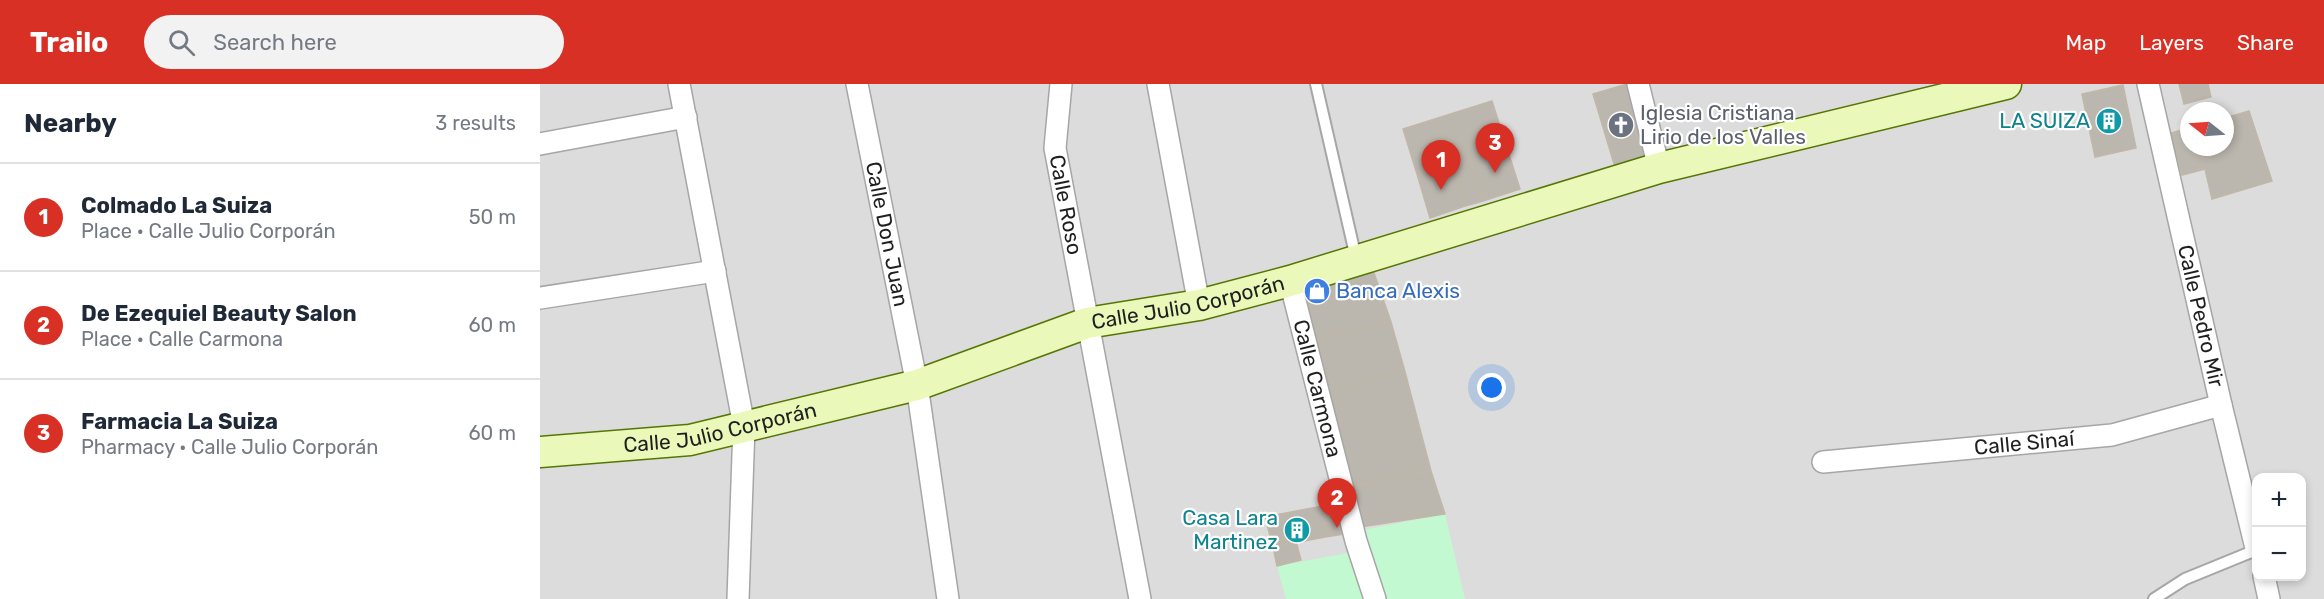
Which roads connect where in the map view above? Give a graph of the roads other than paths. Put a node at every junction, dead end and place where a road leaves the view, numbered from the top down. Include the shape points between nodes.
1 (679, 84) edge
2 (857, 84) edge
3 (1060, 84) edge
4 (1158, 84) edge
5 (1316, 84) edge
6 (1638, 84) edge
7 (2006, 84) edge
8 (2148, 84) edge
9 (686, 117) junction
10 (540, 144) edge
11 (1659, 168) junction
12 (1356, 261) junction
13 (715, 271) junction
14 (1290, 281) junction
15 (540, 298) edge
16 (1199, 305) junction
17 (1087, 323) junction
18 (917, 385) junction
19 (2221, 405) junction
20 (744, 426) junction
21 (540, 457) edge
22 (1823, 462) dead end
23 (2252, 533) edge
24 (2252, 551) edge
25 (2265, 581) edge
26 (738, 599) edge
27 (948, 599) edge
28 (1140, 599) edge
29 (1375, 599) edge
30 (2154, 599) edge
31 (2269, 599) edge

1 - 9 street
2 - 18 street, Calle Don Juan
3 - 17 street, Calle Roso via 1055,148
4 - 16 street
5 - 12 lane
6 - 11 street
7 - 11 street, Calle Julio Corporán
8 - 19 street, Calle Pedro Mir
9 - 10 street
9 - 13 street
11 - 12 street, Calle Julio Corporán
12 - 14 street, Calle Julio Corporán
13 - 15 street
13 - 20 street
14 - 16 street, Calle Julio Corporán
14 - 29 street, Calle Carmona via 1356,541
16 - 17 street, Calle Julio Corporán
17 - 18 street, Calle Julio Corporán
17 - 28 street, Calle Roso
18 - 20 street, Calle Julio Corporán
18 - 27 street, Calle Don Juan
19 - 22 street, Calle Sinaí via 2112,435
19 - 23 street, Calle Pedro Mir
20 - 21 street, Calle Julio Corporán via 690,440
20 - 26 street
24 - 30 lane via 2185,579
25 - 31 street

